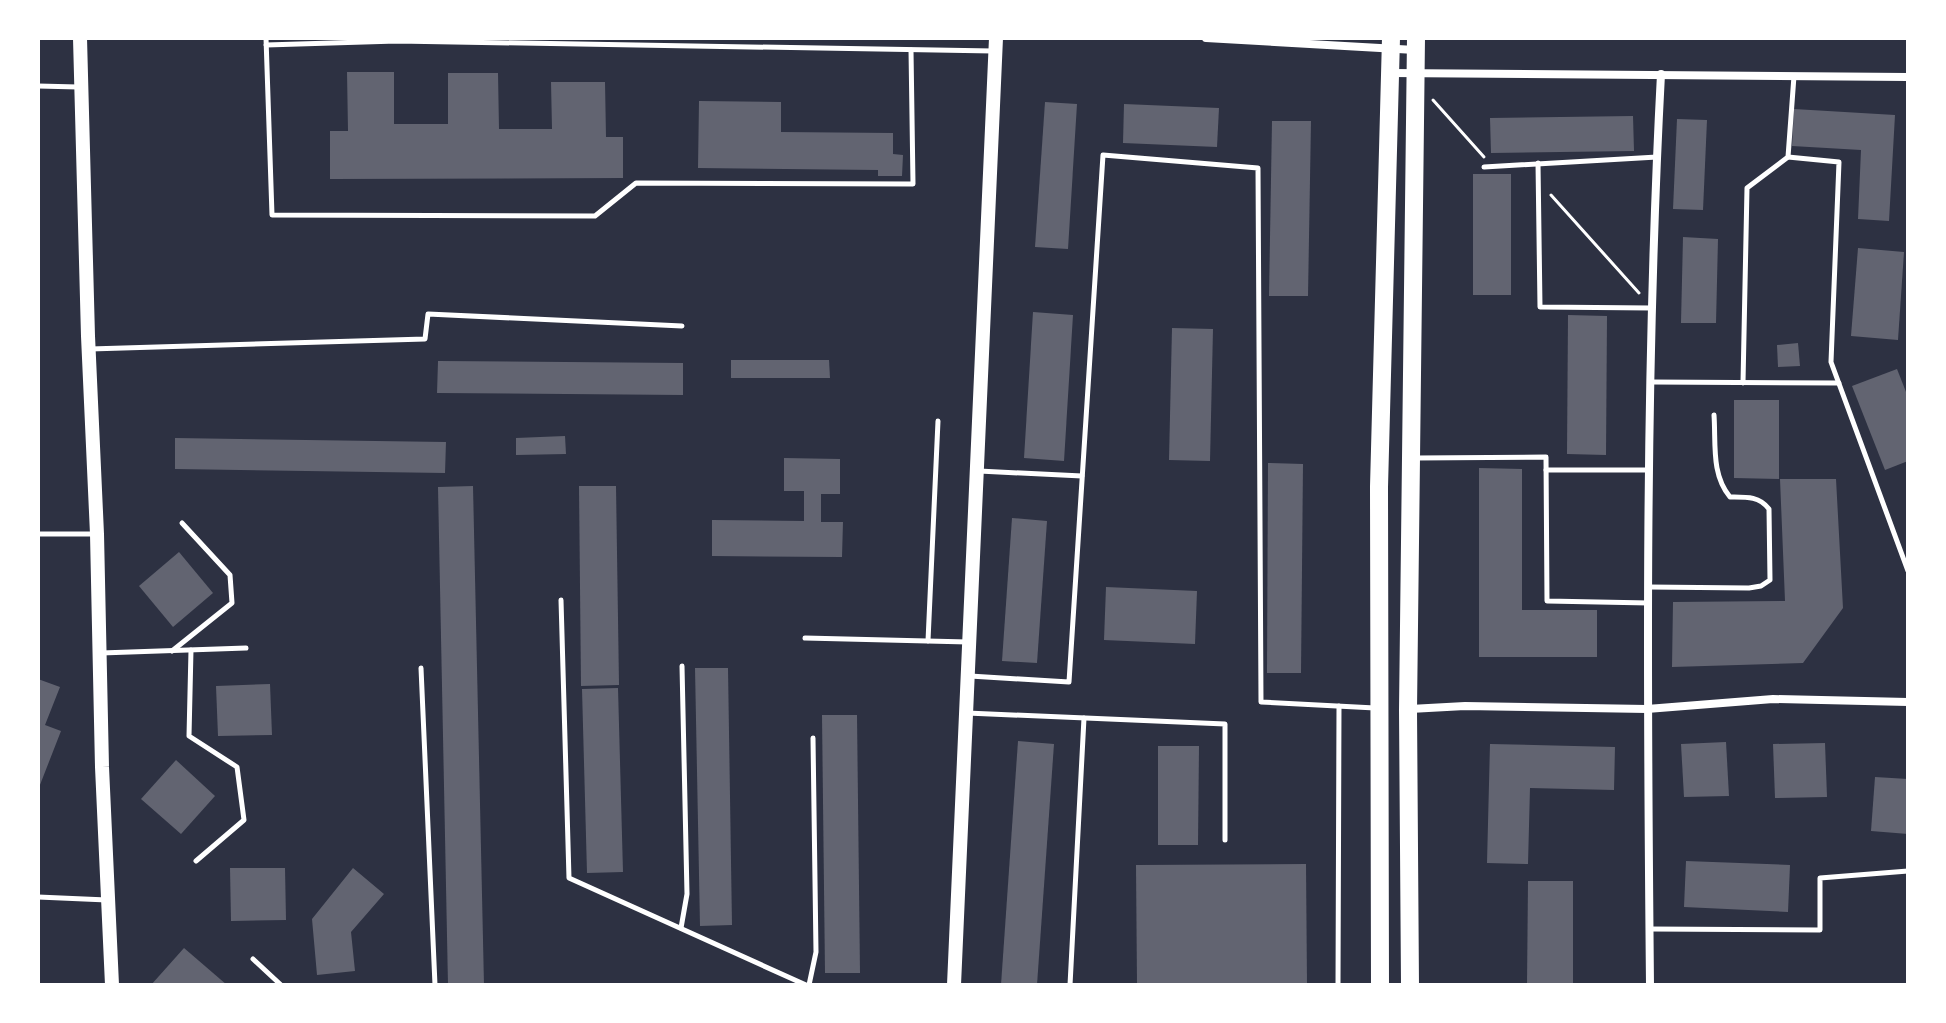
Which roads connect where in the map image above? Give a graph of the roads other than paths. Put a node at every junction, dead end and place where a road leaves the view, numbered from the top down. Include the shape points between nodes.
1 (80, 38) edge
2 (1206, 38) edge
3 (395, 40) edge
4 (266, 42) edge
5 (996, 44) edge
6 (1391, 44) edge
7 (1416, 44) edge
8 (911, 50) junction
9 (1389, 73) junction
10 (1415, 73) junction
11 (1661, 74) junction
12 (1794, 76) junction
13 (1908, 77) edge
14 (38, 86) edge
15 (83, 88) junction
16 (1657, 157) junction
17 (1788, 157) junction
18 (1538, 163) junction
19 (1484, 167) dead end
20 (1653, 308) junction
21 (682, 326) dead end
22 (89, 349) junction
23 (1652, 382) junction
24 (1743, 383) junction
25 (1839, 383) junction
26 (1714, 415) dead end
27 (938, 421) dead end
28 (1411, 459) junction
29 (1546, 470) junction
30 (1650, 470) junction
31 (977, 471) junction
32 (1082, 476) junction
33 (182, 523) dead end
34 (38, 534) edge
35 (97, 534) junction
36 (1908, 571) edge
37 (1649, 587) junction
38 (561, 600) dead end
39 (1649, 603) junction
40 (805, 638) dead end
41 (928, 641) junction
42 (969, 642) junction
43 (246, 648) dead end
44 (191, 650) junction
45 (172, 651) junction
46 (100, 653) junction
47 (682, 666) dead end
48 (421, 668) dead end
49 (968, 676) junction
50 (1908, 702) edge
51 (1339, 706) junction
52 (1380, 708) junction
53 (1647, 709) junction
54 (1408, 710) junction
55 (966, 713) junction
56 (1084, 718) junction
57 (813, 738) dead end
58 (1225, 840) dead end
59 (196, 861) dead end
60 (1908, 871) edge
61 (38, 897) edge
62 (108, 900) junction
63 (681, 928) junction
64 (1650, 929) junction
65 (253, 959) dead end
66 (112, 985) edge
67 (281, 985) edge
68 (435, 985) edge
69 (807, 985) edge
70 (954, 985) edge
71 (1070, 985) edge
72 (1338, 985) edge
73 (1380, 985) edge
74 (1410, 985) edge
75 (1650, 985) edge

1 - 15 street
2 - 6 street
3 - 4 lane
3 - 8 lane
4 - 8 lane via 272,215 595,216 636,183 913,184
5 - 8 lane
5 - 31 street
6 - 7 street
6 - 9 main road
7 - 10 main road
9 - 10 street
9 - 52 main road via 1379,487
10 - 11 street
10 - 28 main road
11 - 12 street
11 - 16 street
12 - 13 street
12 - 17 lane
14 - 15 lane
15 - 22 street
16 - 18 lane
16 - 20 street
17 - 24 lane via 1747,188
17 - 25 lane via 1839,162 1831,362
18 - 19 lane
18 - 20 lane via 1540,307
20 - 23 street
21 - 22 lane via 428,314 425,339
22 - 35 street
23 - 24 lane
23 - 30 street
24 - 25 lane
25 - 36 lane
26 - 37 lane via 1722,487 1730,497 1755,498 1769,509 1770,580 1749,588
27 - 41 lane
28 - 29 lane via 1546,457
28 - 54 main road
29 - 30 lane
29 - 39 lane via 1547,601
30 - 37 street
31 - 32 lane
31 - 42 street
32 - 49 lane via 1069,682
32 - 51 lane via 1103,155 1258,168 1261,702
33 - 45 lane via 230,575 232,603
34 - 35 lane
35 - 46 street
37 - 39 street
38 - 63 lane via 569,878
39 - 53 street
40 - 41 lane
41 - 42 lane
42 - 49 street
43 - 44 lane
44 - 45 lane
44 - 59 lane via 189,736 237,767 244,820
45 - 46 lane
46 - 62 street
47 - 63 lane via 687,894
48 - 68 lane
49 - 55 street
50 - 53 street via 1773,699
51 - 52 lane
51 - 72 lane
52 - 73 main road
53 - 54 street
53 - 64 street
54 - 74 main road
55 - 56 lane
55 - 70 street
56 - 58 lane via 1225,724
56 - 71 lane
57 - 69 lane via 816,952
60 - 64 lane via 1820,878 1820,930
61 - 62 lane
62 - 66 street
63 - 69 lane
64 - 75 street
65 - 67 lane

